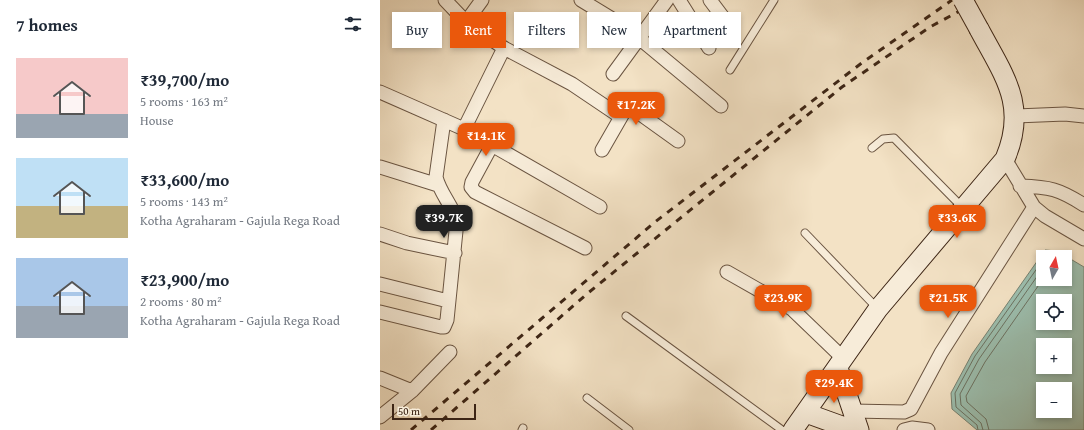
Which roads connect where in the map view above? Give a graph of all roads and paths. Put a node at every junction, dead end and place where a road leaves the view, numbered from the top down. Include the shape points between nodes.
1 (445, 0) edge
2 (482, 0) edge
3 (581, 0) edge
4 (667, 0) edge
5 (679, 0) edge
6 (710, 0) edge
7 (774, 0) edge
8 (963, 0) edge
9 (456, 12) edge
10 (473, 12) edge
11 (601, 12) edge
12 (686, 12) edge
13 (719, 12) edge
14 (641, 37) edge
15 (641, 39) edge
16 (504, 48) joint
17 (632, 48) edge
18 (730, 70) dead end
19 (613, 74) dead end
20 (380, 92) edge
21 (722, 106) dead end
22 (1015, 116) junction
23 (1084, 116) edge
24 (621, 117) junction
25 (444, 120) junction
26 (464, 129) junction
27 (678, 142) dead end
28 (492, 145) junction
29 (872, 148) dead end
30 (602, 150) dead end
31 (1005, 159) junction
32 (380, 167) edge
33 (438, 185) junction
34 (1020, 186) junction
35 (1084, 205) edge
36 (1034, 207) junction
37 (600, 208) dead end
38 (964, 208) junction
39 (380, 234) edge
40 (805, 234) dead end
41 (1084, 239) edge
42 (585, 248) dead end
43 (454, 253) junction
44 (727, 272) dead end
45 (380, 284) edge
46 (448, 301) junction
47 (878, 309) junction
48 (380, 312) edge
49 (626, 316) dead end
50 (450, 352) dead end
51 (841, 364) junction
52 (380, 378) edge
53 (412, 391) junction
54 (587, 398) dead end
55 (852, 411) junction
56 (806, 413) junction
57 (380, 417) edge
58 (629, 430) edge
59 (782, 430) edge
60 (793, 430) edge
61 (853, 430) edge
62 (859, 430) edge
63 (904, 430) edge
64 (928, 430) edge

1 - 9 street
2 - 10 street
3 - 11 street
4 - 14 street
5 - 12 street
6 - 13 street
7 - 18 lane
8 - 22 main road, bridge via 1008,85 1014,102
15 - 21 street
16 - 24 street via 572,84
16 - 26 street
17 - 19 street
20 - 25 street
22 - 23 street
22 - 31 main road via 1012,143
24 - 27 street via 625,110 632,108
24 - 30 street
25 - 26 street
25 - 33 street via 435,170
26 - 28 street
28 - 37 street
28 - 42 street via 472,182 475,192
29 - 38 lane via 883,139 894,138
31 - 34 street
31 - 38 main road
32 - 33 street
33 - 43 street via 454,210 457,221
34 - 35 street via 1052,188
34 - 36 street
36 - 41 street
36 - 55 street via 932,367 911,409 904,412
38 - 47 main road
39 - 43 street
40 - 47 lane
43 - 46 street
44 - 51 street via 792,309
45 - 46 street
46 - 48 street via 444,327
47 - 51 main road
49 - 59 lane
50 - 53 street
51 - 55 main road
51 - 56 main road
52 - 53 street
53 - 57 street
54 - 58 lane
55 - 62 main road
56 - 60 main road
56 - 61 main road
63 - 64 street

